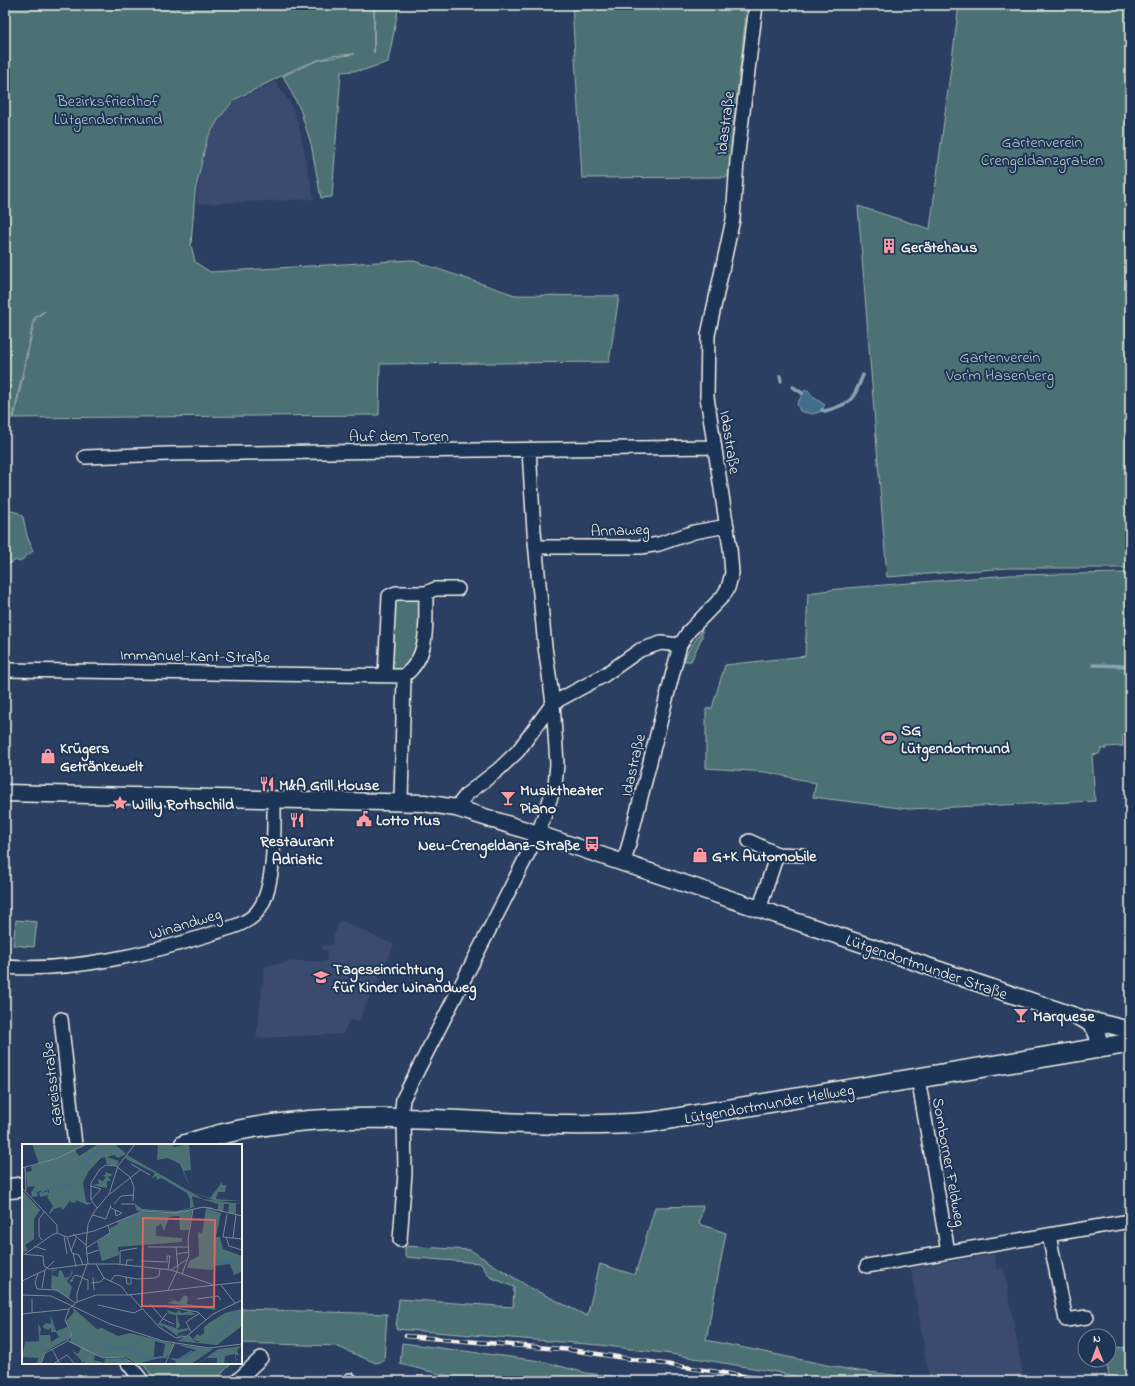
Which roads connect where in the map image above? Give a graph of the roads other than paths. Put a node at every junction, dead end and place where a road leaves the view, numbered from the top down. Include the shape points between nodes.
1 (756, 5) edge
2 (714, 447) junction
3 (530, 450) junction
4 (85, 457) dead end
5 (727, 526) junction
6 (536, 547) junction
7 (458, 589) dead end
8 (426, 594) junction
9 (680, 645) junction
10 (5, 670) edge
11 (385, 675) junction
12 (404, 676) junction
13 (553, 703) junction
14 (530, 737) junction
15 (555, 741) junction
16 (5, 792) edge
17 (274, 800) junction
18 (401, 802) junction
19 (456, 808) junction
20 (538, 834) junction
21 (749, 841) dead end
22 (777, 854) junction
23 (802, 854) dead end
24 (624, 863) junction
25 (759, 910) junction
26 (5, 967) edge
27 (1084, 1019) junction
28 (61, 1020) dead end
29 (1130, 1030) edge
30 (1130, 1043) edge
31 (1100, 1048) junction
32 (918, 1078) junction
33 (403, 1118) junction
34 (75, 1144) edge
35 (187, 1144) edge
36 (22, 1187) edge
37 (5, 1189) edge
38 (1130, 1221) edge
39 (1049, 1235) junction
40 (400, 1240) dead end
41 (948, 1252) junction
42 (867, 1266) dead end
43 (1087, 1317) dead end
44 (261, 1358) dead end
45 (129, 1364) edge
46 (142, 1381) edge
47 (237, 1381) edge

1 - 2 street, Idastraße via 737,161 733,219 708,335 707,397
2 - 3 street, Auf dem Toren
2 - 5 street, Idastraße
3 - 4 street, Auf dem Toren
3 - 6 street
5 - 6 street, Annaweg via 641,547
5 - 9 street, Idastraße via 732,560 728,588 689,631
6 - 13 street
7 - 8 street via 435,589
8 - 11 street via 396,593 389,596
8 - 12 street via 424,650 419,660
9 - 13 street via 661,643 640,650 603,676
9 - 24 street, Idastraße
10 - 11 street, Immanuel-Kant-Straße
11 - 12 street, Immanuel-Kant-Straße
12 - 18 street
13 - 14 street
13 - 15 street
14 - 15 street via 542,731 547,732
14 - 19 street via 509,761 467,794
15 - 20 street via 555,785
16 - 17 street, Lütgendortmunder Straße
17 - 18 street, Lütgendortmunder Straße
17 - 26 street, Winandweg via 274,843 269,885 263,903 252,916 197,939 132,955 56,966
18 - 19 street, Lütgendortmunder Straße
19 - 20 street, Lütgendortmunder Straße
20 - 24 street, Lütgendortmunder Straße
20 - 33 street via 403,1099
21 - 22 street
22 - 23 street
22 - 25 street
24 - 25 street, Lütgendortmunder Straße
25 - 27 street, Lütgendortmunder Straße
27 - 29 street
27 - 31 street, Lütgendortmunder Straße via 1096,1028
28 - 34 street, Gareisstraße
30 - 31 main road, Lütgendortmunder Hellweg
31 - 32 main road, Lütgendortmunder Hellweg
32 - 33 main road, Lütgendortmunder Hellweg via 689,1117 622,1124 561,1125
32 - 41 street, Somborner Feldweg
33 - 35 main road, Lütgendortmunder Hellweg via 343,1118 276,1123 226,1132
33 - 40 street via 405,1173
36 - 37 main road
38 - 39 street, Somborner Feldweg
39 - 41 street, Somborner Feldweg
39 - 43 street via 1066,1320
41 - 42 street, Somborner Feldweg
44 - 47 street
45 - 46 street

